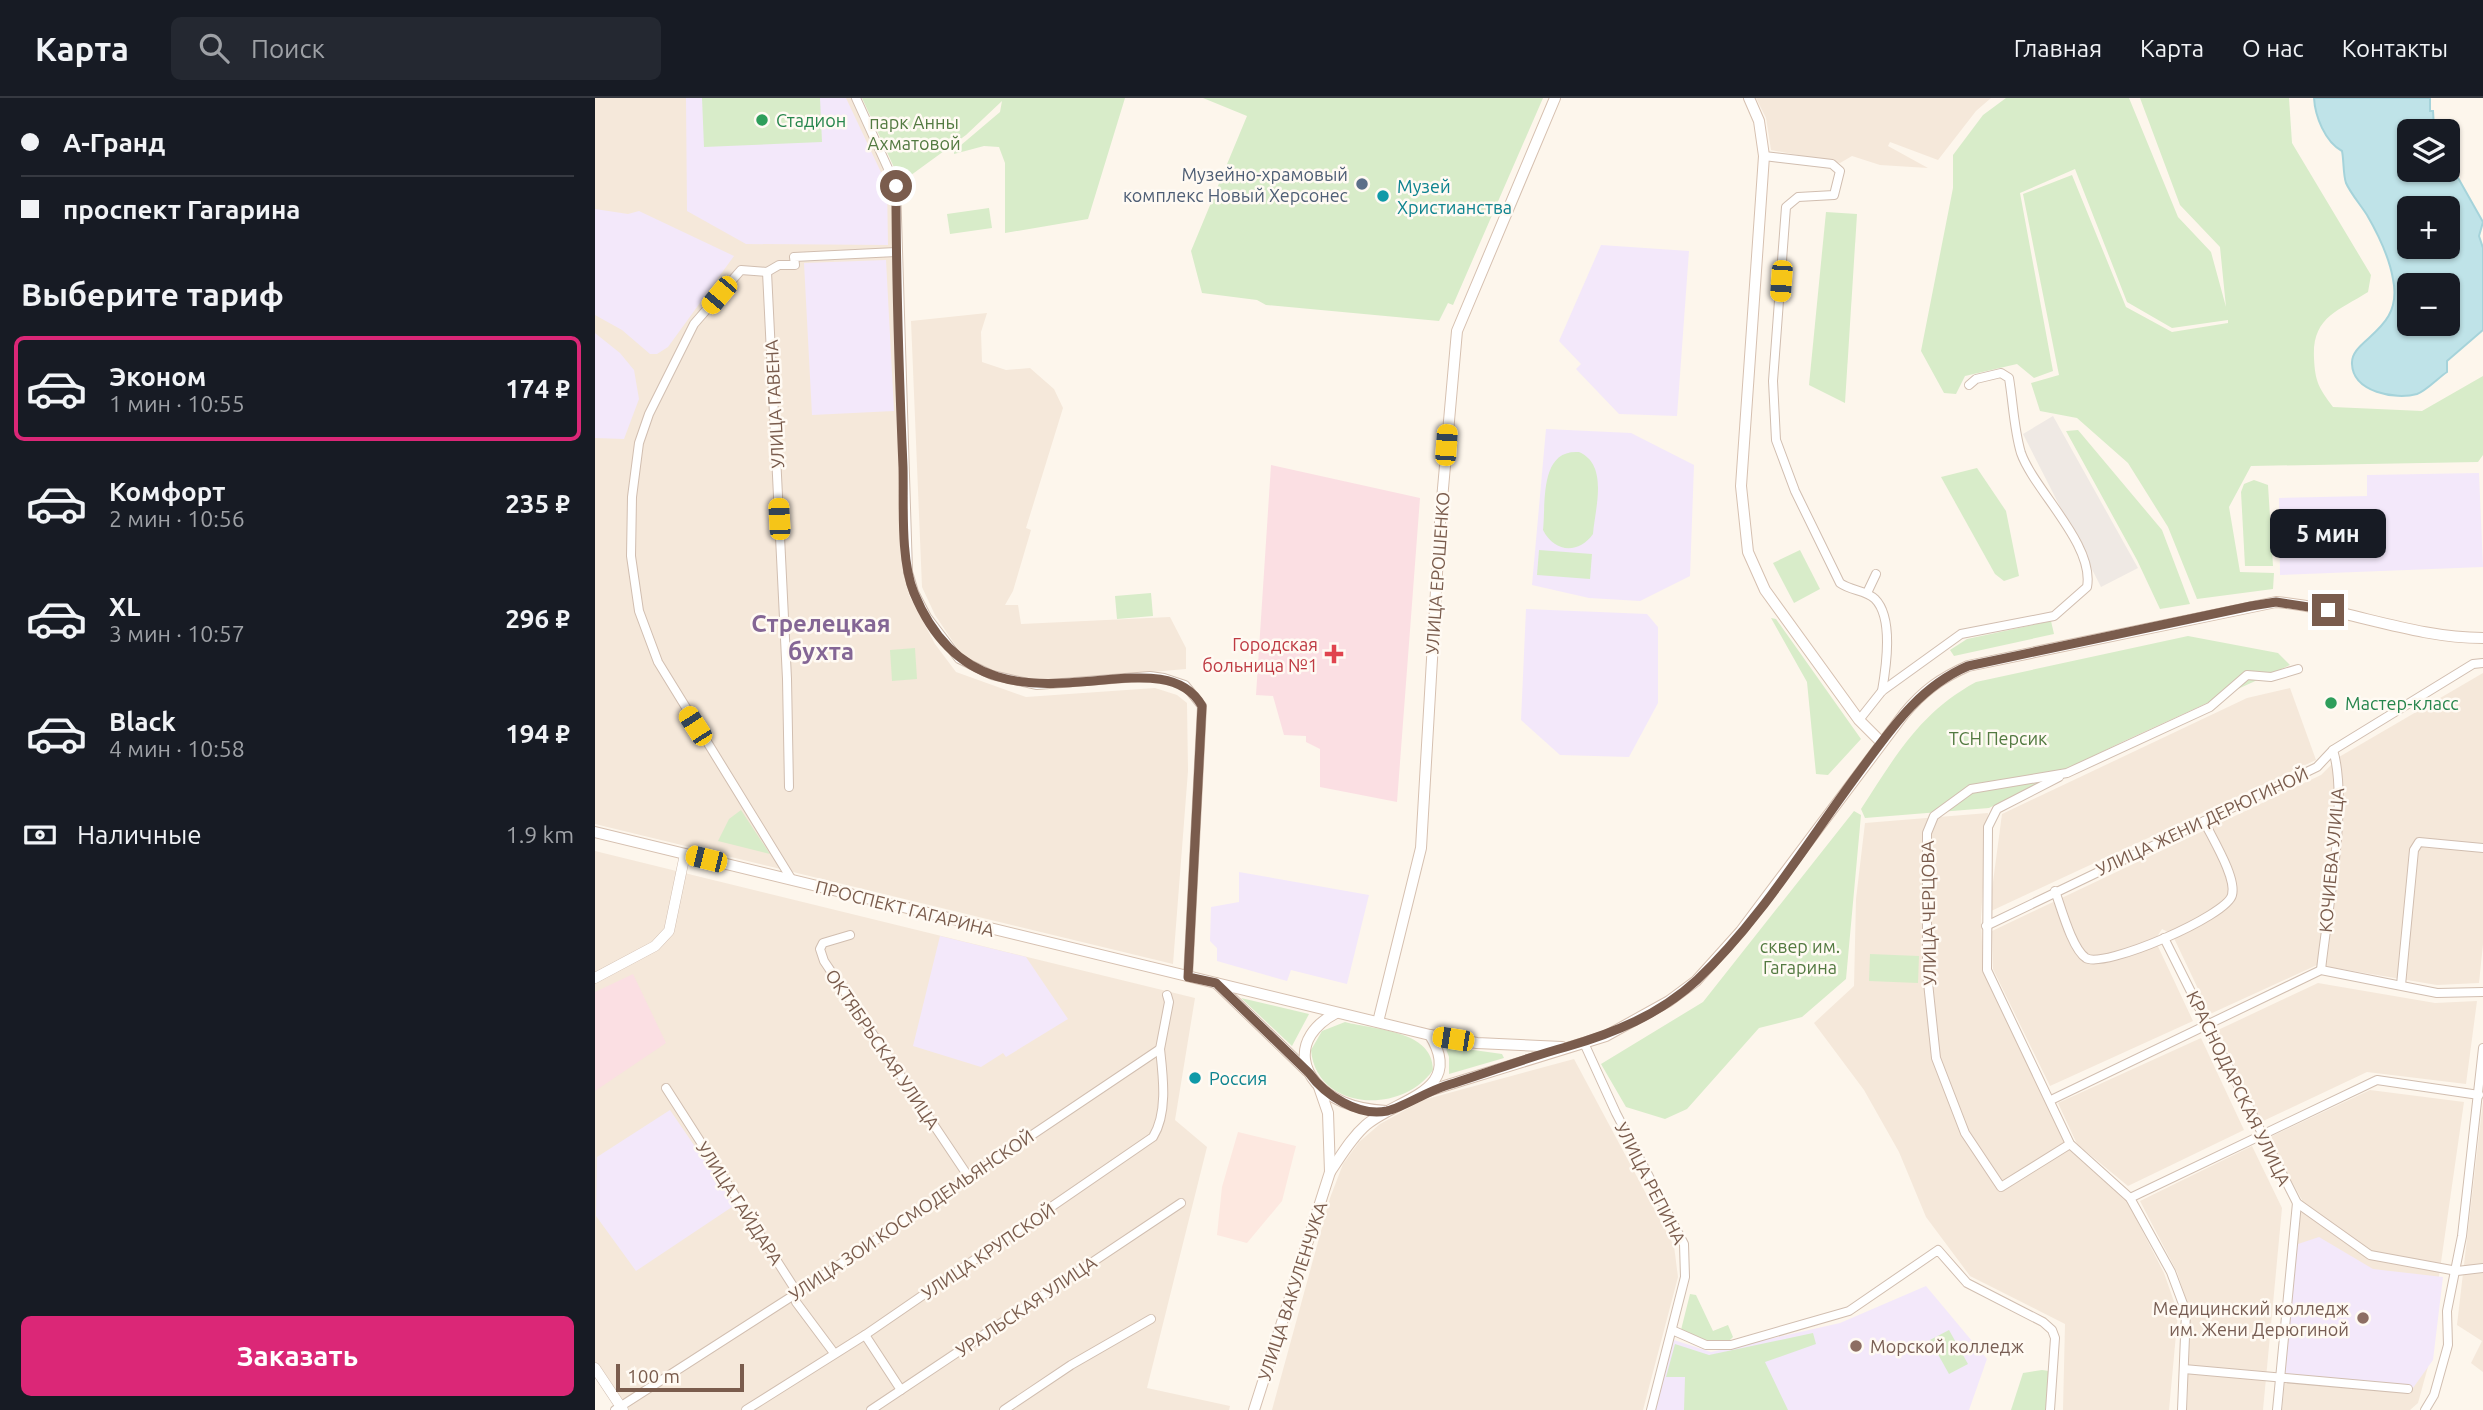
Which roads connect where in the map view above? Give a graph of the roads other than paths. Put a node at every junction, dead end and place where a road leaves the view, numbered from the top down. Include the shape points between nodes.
1 (856, 98) edge
2 (1555, 98) edge
3 (1749, 98) edge
4 (1764, 156) junction
5 (896, 252) junction
6 (767, 272) junction
7 (1969, 385) dead end
8 (1876, 574) dead end
9 (1867, 593) junction
10 (2483, 638) edge
11 (2483, 663) edge
12 (2298, 669) dead end
13 (1882, 691) junction
14 (1859, 720) junction
15 (1881, 743) junction
16 (2333, 750) junction
17 (2067, 773) junction
18 (789, 787) dead end
19 (2204, 821) junction
20 (595, 832) edge
21 (2483, 848) edge
22 (685, 853) junction
23 (792, 880) junction
24 (2055, 891) junction
25 (1986, 926) junction
26 (850, 935) dead end
27 (2164, 938) junction
28 (2321, 970) junction
29 (1188, 977) junction
30 (595, 978) edge
31 (1216, 983) junction
32 (2401, 985) junction
33 (2483, 992) edge
34 (1167, 995) dead end
35 (1336, 1013) junction
36 (1378, 1022) junction
37 (2210, 1026) junction
38 (1430, 1035) junction
39 (1584, 1043) junction
40 (1564, 1047) junction
41 (2483, 1048) edge
42 (1160, 1049) junction
43 (1309, 1073) junction
44 (1319, 1087) junction
45 (666, 1088) dead end
46 (1425, 1092) junction
47 (2479, 1095) junction
48 (2051, 1100) junction
49 (1386, 1111) junction
50 (2260, 1134) junction
51 (2070, 1144) junction
52 (1329, 1172) junction
53 (968, 1176) junction
54 (2130, 1198) junction
55 (1181, 1203) dead end
56 (2297, 1203) junction
57 (2483, 1268) edge
58 (2456, 1271) junction
59 (794, 1295) junction
60 (1151, 1320) dead end
61 (1672, 1330) junction
62 (865, 1335) junction
63 (834, 1353) junction
64 (595, 1368) edge
65 (2184, 1369) junction
66 (2280, 1379) junction
67 (2408, 1389) dead end
68 (901, 1390) junction
69 (2428, 1407) edge
70 (620, 1409) edge
71 (2047, 1409) edge
72 (746, 1410) edge
73 (871, 1410) edge
74 (1004, 1410) edge
75 (1254, 1410) edge
76 (1651, 1410) edge
77 (2182, 1410) edge
78 (2277, 1410) edge
79 (2438, 1410) edge

1 - 5 street via 896,186
2 - 36 main road, УЛИЦА ЕРОШЕНКО via 1457,331 1421,848
3 - 4 main road via 1759,121
4 - 9 street via 1835,165 1840,171 1834,195 1798,197 1786,207 1773,381 1776,440 1840,583
4 - 14 main road via 1741,486 1748,552 1765,590
5 - 6 street via 794,257 795,265 779,265
5 - 29 street via 908,572 915,595 935,628 959,659 992,675 1037,685 1150,676 1185,685 1202,706
6 - 18 street, УЛИЦА ГАВЕНА
6 - 23 street via 741,270 694,324 665,377 639,443 631,556 639,611 658,662
7 - 13 street via 2001,373 2008,376 2022,454 2077,547 2088,579 2083,593 2054,616 1961,634
8 - 9 street
9 - 13 street via 1880,606 1889,650
10 - 15 main road via 2432,635 2308,605 2276,602 2251,606 1968,666 1946,675 1921,694
11 - 16 street, УЛИЦА ЖЕНИ ДЕРЮГИНОЙ via 2473,664
12 - 17 street, УЛИЦА ЧЕРЦОВА via 2271,677 2247,675 2210,708
13 - 14 street
14 - 15 main road
15 - 39 main road via 1741,931 1696,981 1624,1028
16 - 19 street, УЛИЦА ЖЕНИ ДЕРЮГИНОЙ via 2317,767
16 - 28 street, КОЧИЕВА УЛИЦА via 2339,768 2338,806
17 - 25 street via 1997,809 1988,827
17 - 51 street, УЛИЦА ЧЕРЦОВА via 1971,789 1934,816 1927,832 1927,973 1935,1058 1965,1133 2001,1187
19 - 24 street, УЛИЦА ЖЕНИ ДЕРЮГИНОЙ
19 - 27 street via 2232,880 2232,895 2224,907
20 - 22 main road, ПРОСПЕКТ ГАГАРИНА
21 - 32 street via 2419,842 2414,850
22 - 23 main road, ПРОСПЕКТ ГАГАРИНА
22 - 30 street via 669,931 655,946
23 - 29 main road, ПРОСПЕКТ ГАГАРИНА
24 - 25 street, УЛИЦА ЖЕНИ ДЕРЮГИНОЙ
24 - 27 street via 2078,950 2090,960 2105,960
25 - 48 street via 1987,970
26 - 53 street, ОКТЯБРЬСКАЯ УЛИЦА via 823,943 824,961
27 - 37 street, КРАСНОДАРСКАЯ УЛИЦА
28 - 32 street
28 - 37 street
29 - 31 main road, ПРОСПЕКТ ГАГАРИНА
31 - 35 main road, ПРОСПЕКТ ГАГАРИНА
31 - 43 main road
32 - 33 street via 2437,993
34 - 42 street
35 - 36 main road
35 - 43 main road via 1308,1035 1304,1054
36 - 38 main road
37 - 48 street
37 - 50 street, КРАСНОДАРСКАЯ УЛИЦА
38 - 40 main road via 1477,1043
38 - 46 main road via 1440,1065 1436,1080
39 - 40 main road
39 - 61 street, УЛИЦА РЕПИНА via 1684,1244 1685,1276
40 - 46 main road
41 - 47 street
42 - 53 street, УЛИЦА ЗОИ КОСМОДЕМЬЯНСКОЙ
42 - 62 street, УЛИЦА КРУПСКОЙ via 1163,1083 1158,1130 1153,1137
43 - 44 main road
44 - 49 main road via 1345,1103
44 - 52 main road, УЛИЦА ВАКУЛЕНЧУКА via 1330,1132
45 - 59 street, УЛИЦА ГАЙДАРА via 793,1286
46 - 49 main road
47 - 50 street via 2377,1080
47 - 58 street
48 - 51 street
49 - 52 main road, УЛИЦА ВАКУЛЕНЧУКА via 1353,1138
50 - 54 street
50 - 56 street, КРАСНОДАРСКАЯ УЛИЦА
51 - 54 street
52 - 75 main road, УЛИЦА ВАКУЛЕНЧУКА
53 - 59 street, УЛИЦА ЗОИ КОСМОДЕМЬЯНСКОЙ
54 - 65 street via 2171,1272 2186,1312
55 - 68 street, УРАЛЬСКАЯ УЛИЦА
56 - 58 street via 2371,1255
56 - 66 street, КРАСНОДАРСКАЯ УЛИЦА
57 - 58 street
58 - 69 street via 2447,1311 2448,1345
59 - 63 street, УЛИЦА ГАЙДАРА
59 - 70 street, УЛИЦА ЗОИ КОСМОДЕМЬЯНСКОЙ
60 - 74 street
61 - 71 street via 1706,1345 1731,1345 1849,1311 1938,1250 1967,1283 2052,1330
61 - 76 street, УЛИЦА РЕПИНА
62 - 63 street, УЛИЦА КРУПСКОЙ
62 - 68 street
63 - 72 street, УЛИЦА КРУПСКОЙ
64 - 70 street
65 - 66 street
65 - 77 street
66 - 67 street
66 - 78 street, КРАСНОДАРСКАЯ УЛИЦА
68 - 73 street, УРАЛЬСКАЯ УЛИЦА
69 - 79 street

